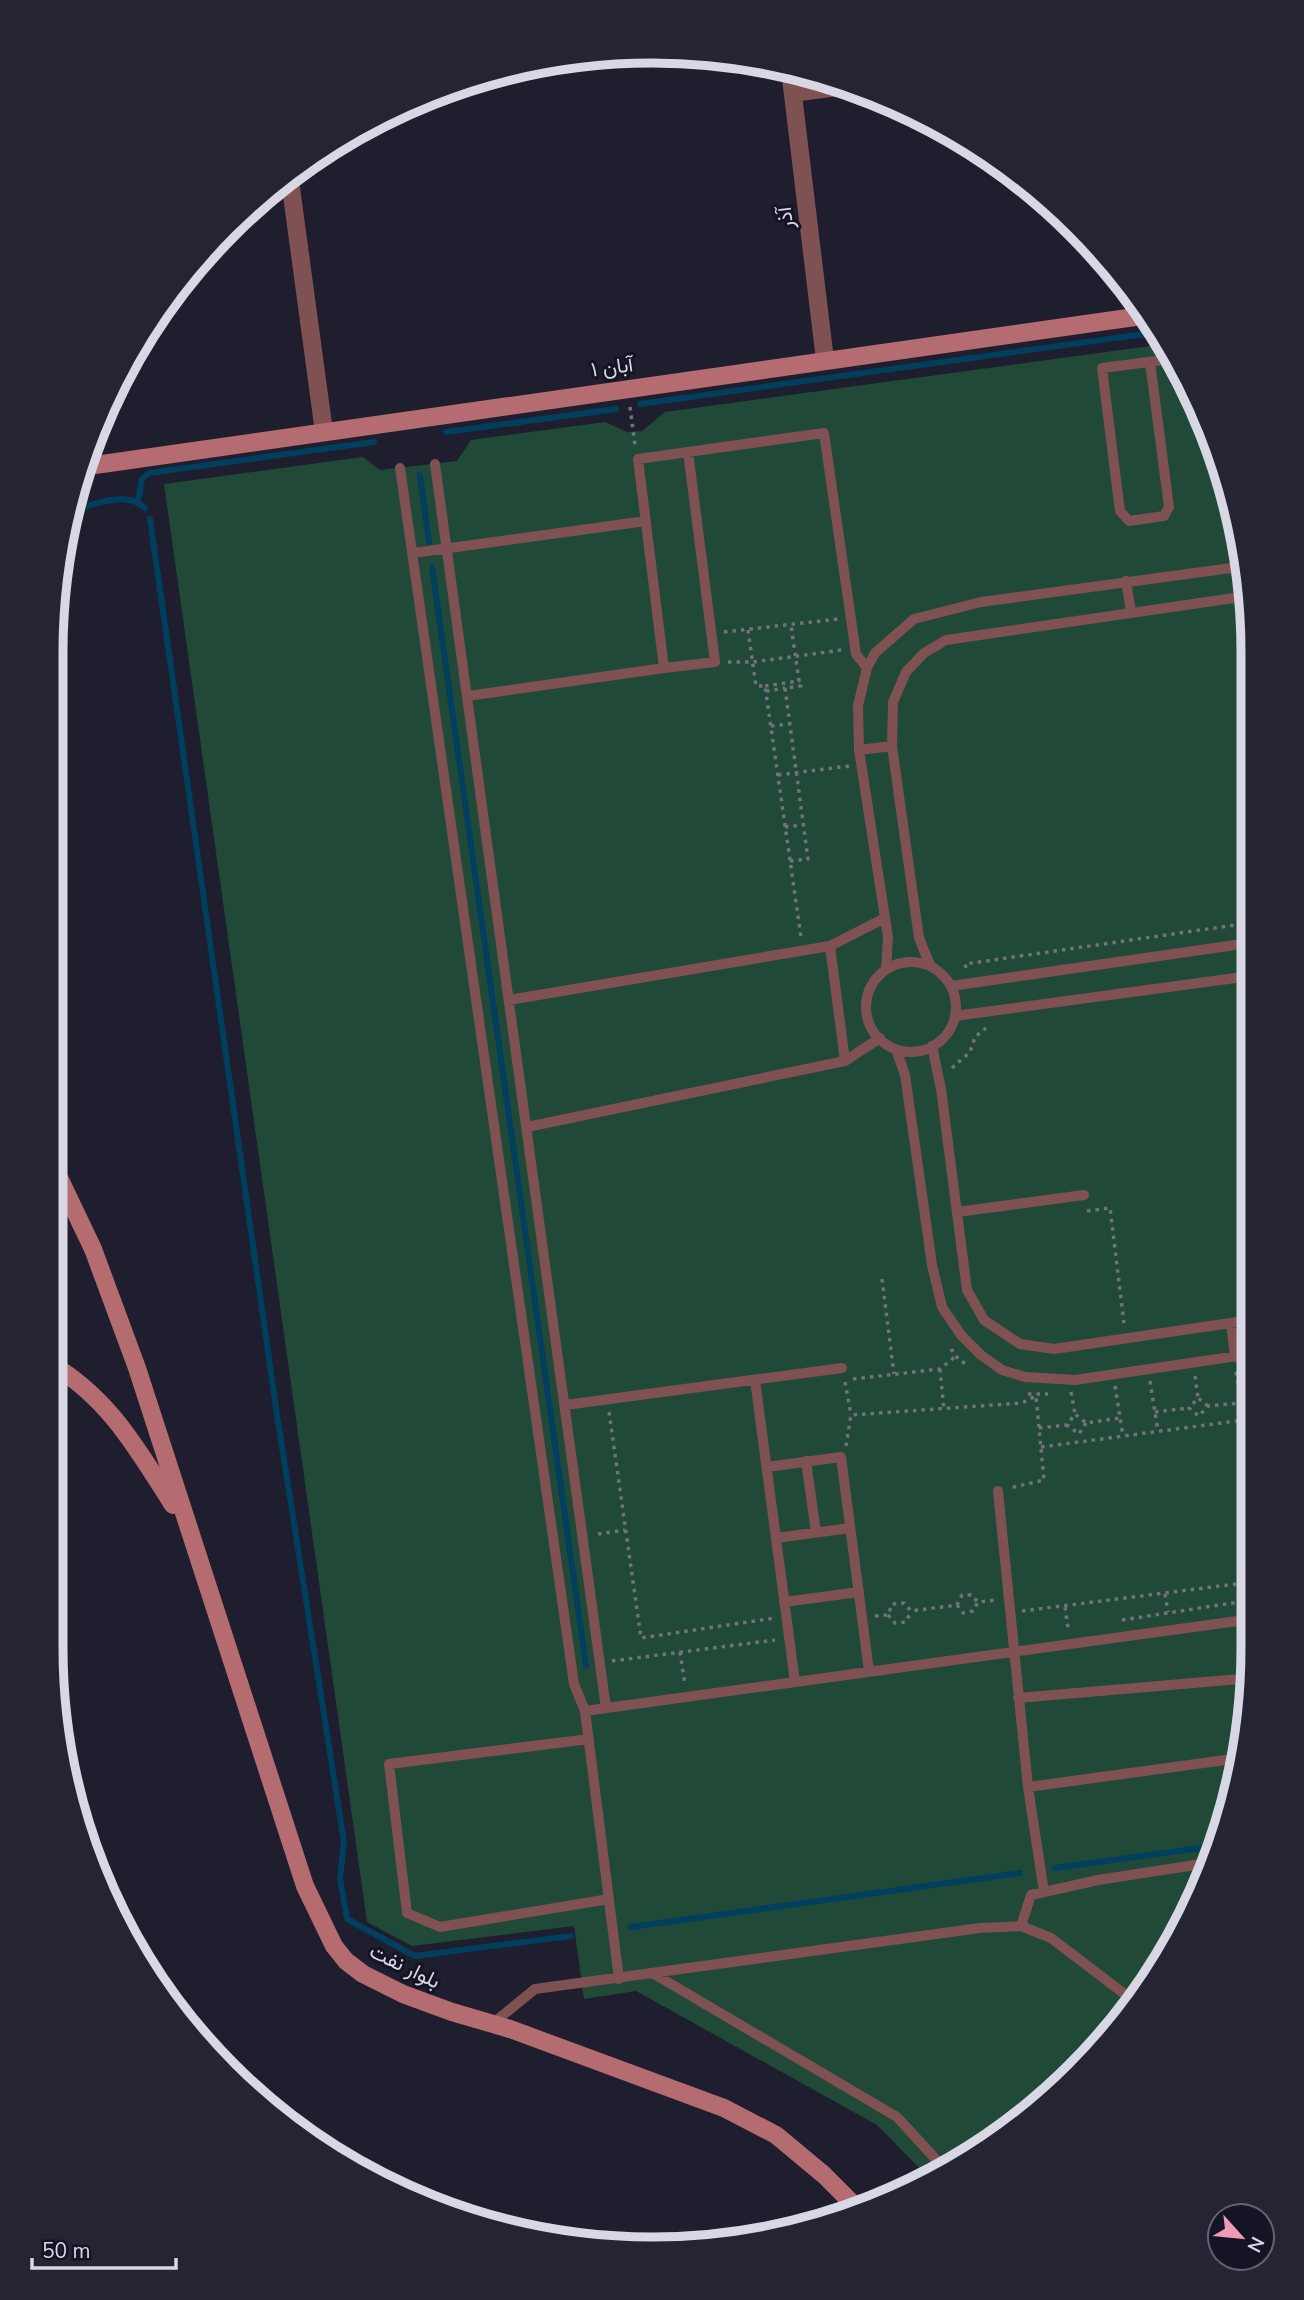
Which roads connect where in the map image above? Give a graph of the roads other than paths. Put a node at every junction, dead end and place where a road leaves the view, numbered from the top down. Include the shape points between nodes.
1 (791, 80) edge
2 (824, 89) edge
3 (793, 93) junction
4 (291, 187) edge
5 (1136, 317) edge
6 (825, 360) junction
7 (1163, 360) edge
8 (1150, 362) junction
9 (324, 432) junction
10 (688, 452) junction
11 (435, 464) dead end
12 (93, 465) edge
13 (400, 468) dead end
14 (646, 521) junction
15 (447, 548) junction
16 (413, 553) junction
17 (1235, 567) edge
18 (1126, 581) junction
19 (1238, 597) edge
20 (1131, 612) junction
21 (664, 668) junction
22 (867, 668) junction
23 (468, 695) junction
24 (892, 746) junction
25 (859, 750) junction
26 (885, 918) junction
27 (1241, 944) edge
28 (830, 946) junction
29 (930, 965) junction
30 (886, 969) junction
31 (1241, 977) edge
32 (951, 986) junction
33 (509, 1000) junction
34 (955, 1016) junction
35 (880, 1038) junction
36 (932, 1046) junction
37 (896, 1049) junction
38 (845, 1061) junction
39 (527, 1127) junction
40 (63, 1187) edge
41 (1084, 1195) road end
42 (957, 1212) junction
43 (1241, 1322) edge
44 (1231, 1323) junction
45 (1241, 1356) edge
46 (1235, 1357) junction
47 (842, 1368) dead end
48 (63, 1371) edge
49 (755, 1380) junction
50 (565, 1405) junction
51 (806, 1461) junction
52 (766, 1467) junction
53 (998, 1491) road end
54 (187, 1525) junction
55 (850, 1528) junction
56 (816, 1532) junction
57 (776, 1538) junction
58 (859, 1592) junction
59 (784, 1602) junction
60 (1241, 1620) edge
61 (1013, 1651) junction
62 (869, 1671) junction
63 (1240, 1679) edge
64 (794, 1682) junction
65 (1018, 1698) junction
66 (606, 1708) junction
67 (585, 1711) junction
68 (589, 1739) junction
69 (1231, 1759) edge
70 (1028, 1787) junction
71 (1199, 1865) edge
72 (1044, 1892) junction
73 (609, 1899) junction
74 (1021, 1926) junction
75 (654, 1975) junction
76 (619, 1979) junction
77 (1127, 1996) edge
78 (492, 2024) junction
79 (938, 2162) edge
80 (851, 2202) edge

1 - 3 street, آذر
2 - 3 street
3 - 6 street, آذر
4 - 9 street
5 - 6 street, آبان ۱
6 - 9 street, آبان ۱
7 - 8 lane
8 - 8 lane via 1102,368 1120,511 1129,520 1164,516 1169,507
9 - 12 street, آبان ۱
10 - 14 lane via 638,459
10 - 21 lane via 715,662
10 - 22 lane via 824,433 855,648
11 - 15 lane
13 - 16 lane
14 - 15 lane
14 - 21 lane
15 - 16 lane
15 - 23 lane
16 - 67 lane via 572,1670
17 - 18 lane
18 - 20 lane
18 - 22 lane via 981,602 914,619 876,653
19 - 20 lane
20 - 24 lane via 946,640 906,671 893,702
21 - 23 lane
22 - 25 lane via 858,706
23 - 33 lane
24 - 25 lane
24 - 29 lane via 919,939
25 - 26 lane
26 - 28 lane
26 - 30 lane
27 - 32 lane
28 - 33 lane
28 - 38 lane
29 - 30 lane via 915,962
29 - 32 lane
30 - 35 lane via 876,979 866,1005 868,1020
31 - 34 lane
32 - 34 lane
33 - 39 lane
34 - 36 lane via 949,1031
35 - 37 lane
35 - 38 lane
36 - 37 lane via 911,1052
36 - 42 lane
37 - 46 lane via 905,1075 942,1307 974,1348 1002,1370 1046,1380 1114,1380
38 - 39 lane
39 - 50 lane
40 - 54 street via 98,1261
41 - 42 lane
42 - 44 lane via 967,1290 984,1320 1020,1344 1054,1349
43 - 44 lane
44 - 46 lane
45 - 46 lane
47 - 49 lane
48 - 54 street via 81,1381 127,1434
49 - 50 lane
49 - 52 lane
50 - 66 lane
51 - 52 lane
51 - 55 lane via 841,1457
51 - 56 lane
52 - 57 lane
53 - 61 lane
54 - 78 street, بلوار نفت via 305,1886 334,1946 363,1974 403,1994
55 - 56 lane
55 - 58 lane
56 - 57 lane
57 - 59 lane
58 - 59 lane
58 - 62 lane
59 - 64 lane
60 - 61 lane
61 - 62 lane
61 - 65 lane
62 - 64 lane
63 - 65 lane
64 - 66 lane
65 - 70 lane
66 - 67 lane
67 - 68 lane
68 - 73 lane
68 - 73 lane via 389,1764 407,1913 440,1927
69 - 70 lane
70 - 72 lane
71 - 72 lane
72 - 74 lane via 1031,1895
73 - 76 lane
74 - 75 lane
74 - 77 lane via 1051,1938
75 - 76 lane
75 - 79 lane via 897,2117
76 - 78 lane via 536,1989
78 - 80 street, بلوار نفت via 733,2112 776,2135

